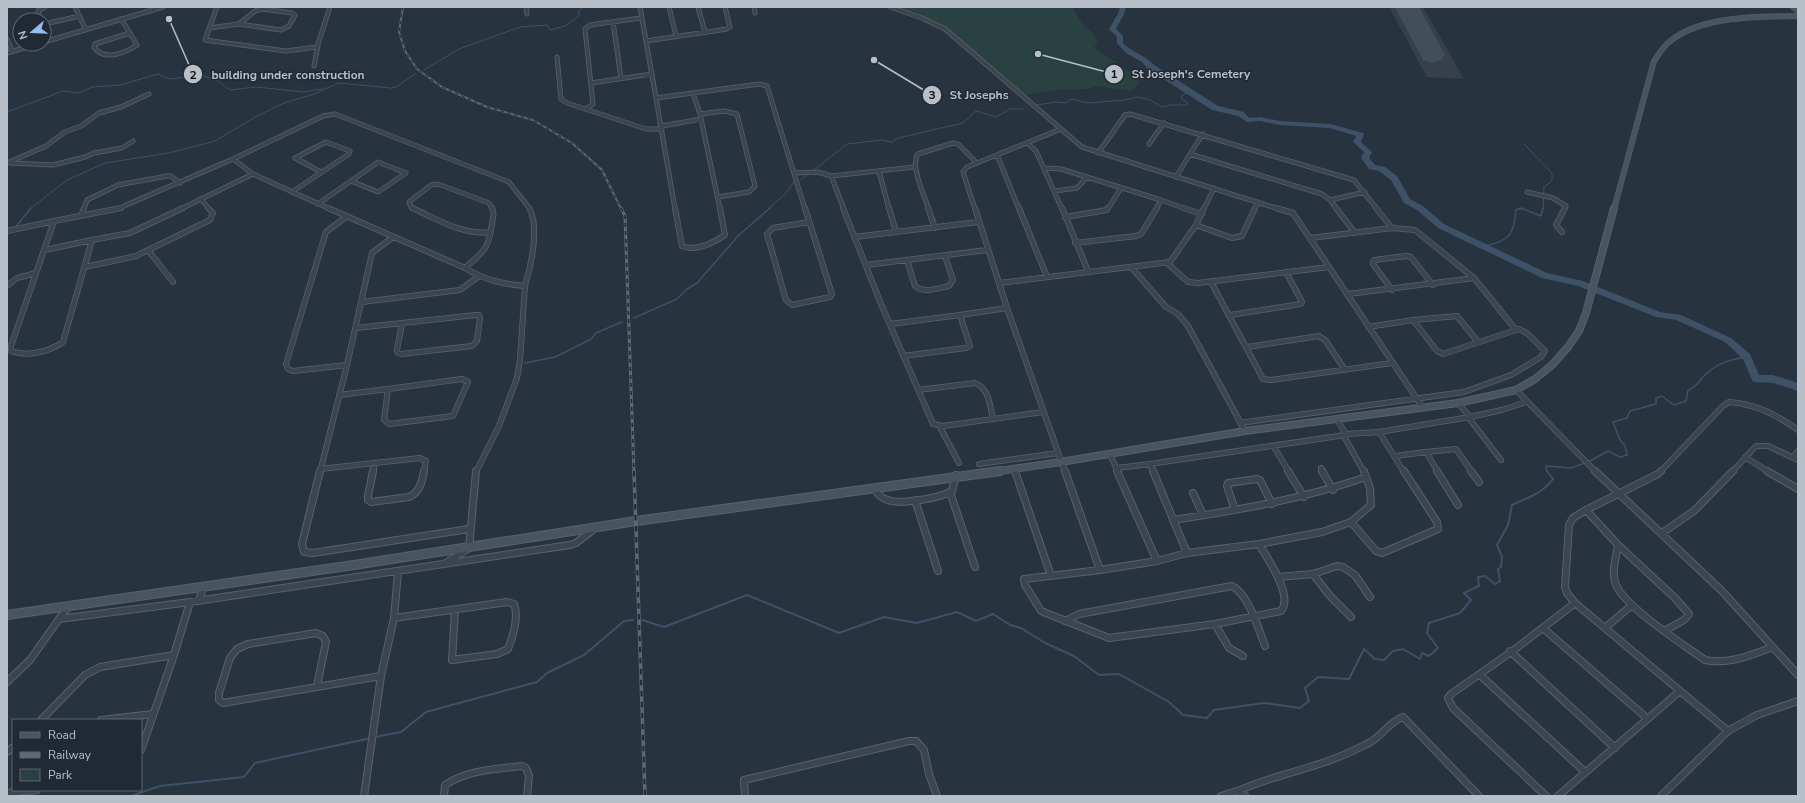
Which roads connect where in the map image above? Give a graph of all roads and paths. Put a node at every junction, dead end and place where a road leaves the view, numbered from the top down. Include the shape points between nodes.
1 (75, 7) edge
2 (142, 7) edge
3 (163, 7) edge
4 (216, 7) edge
5 (330, 7) edge
6 (526, 7) edge
7 (640, 7) edge
8 (669, 7) edge
9 (698, 7) edge
10 (725, 7) edge
11 (754, 7) edge
12 (890, 7) edge
13 (1793, 7) edge
14 (1798, 11) edge
15 (144, 12) junction
16 (755, 12) dead end
17 (527, 14) dead end
18 (80, 16) junction
19 (1798, 16) edge
20 (641, 18) junction
21 (121, 19) junction
22 (52, 22) edge
23 (613, 22) junction
24 (239, 24) junction
25 (209, 28) junction
26 (86, 30) junction
27 (705, 32) junction
28 (130, 33) junction
29 (676, 36) junction
30 (7, 39) edge
31 (52, 40) edge
32 (646, 41) junction
33 (317, 47) junction
34 (12, 52) joint
35 (7, 53) edge
36 (557, 57) dead end
37 (314, 66) dead end
38 (652, 74) junction
39 (621, 78) junction
40 (591, 83) junction
41 (693, 93) junction
42 (150, 94) dead end
43 (656, 98) junction
44 (586, 109) junction
45 (701, 117) junction
46 (1164, 123) junction
47 (662, 127) junction
48 (1061, 129) junction
49 (1203, 134) junction
50 (133, 141) dead end
51 (1027, 143) junction
52 (1149, 144) dead end
53 (1098, 153) junction
54 (1190, 154) junction
55 (997, 155) junction
56 (233, 159) junction
57 (977, 162) junction
58 (8, 163) edge
59 (915, 167) junction
60 (1045, 168) junction
61 (878, 171) junction
62 (321, 172) junction
63 (794, 173) junction
64 (253, 174) junction
65 (831, 176) junction
66 (1087, 177) junction
67 (1176, 177) junction
68 (350, 181) junction
69 (180, 183) junction
70 (1122, 188) junction
71 (1214, 188) junction
72 (1055, 191) junction
73 (292, 192) junction
74 (1365, 192) junction
75 (1527, 192) dead end
76 (718, 197) junction
77 (201, 199) junction
78 (1161, 200) junction
79 (1330, 200) junction
80 (1258, 202) junction
81 (318, 204) junction
82 (1202, 214) junction
83 (81, 216) junction
84 (346, 216) junction
85 (1065, 217) junction
86 (54, 221) junction
87 (809, 222) junction
88 (978, 222) junction
89 (1196, 225) junction
90 (935, 228) junction
91 (1392, 228) junction
92 (7, 231) edge
93 (491, 232) junction
94 (896, 232) junction
95 (1562, 232) dead end
96 (1355, 233) junction
97 (392, 237) junction
98 (854, 237) junction
99 (1311, 238) junction
100 (92, 240) junction
101 (1075, 243) junction
102 (46, 250) junction
103 (148, 250) junction
104 (987, 250) junction
105 (945, 256) junction
106 (907, 260) junction
107 (1166, 263) junction
108 (866, 265) junction
109 (85, 266) junction
110 (1131, 267) junction
111 (1329, 267) junction
112 (465, 268) junction
113 (1088, 271) junction
114 (1286, 272) junction
115 (36, 273) junction
116 (478, 277) junction
117 (1047, 277) junction
118 (1474, 278) junction
119 (173, 282) dead end
120 (1211, 282) junction
121 (999, 283) junction
122 (1433, 285) junction
123 (7, 286) edge
124 (525, 286) junction
125 (1392, 290) junction
126 (1348, 294) junction
127 (362, 302) junction
128 (1007, 308) junction
129 (960, 315) junction
130 (1230, 315) junction
131 (1413, 320) junction
132 (402, 324) junction
133 (890, 324) junction
134 (1368, 327) junction
135 (356, 328) junction
136 (1516, 330) junction
137 (1478, 342) junction
138 (9, 346) edge
139 (1247, 347) junction
140 (903, 356) junction
141 (1392, 363) junction
142 (347, 365) junction
143 (1345, 370) junction
144 (388, 388) junction
145 (918, 390) junction
146 (1516, 390) junction
147 (339, 395) junction
148 (1418, 399) junction
149 (1526, 402) junction
150 (1458, 403) junction
151 (1423, 408) junction
152 (1043, 412) junction
153 (1469, 417) junction
154 (993, 419) junction
155 (1337, 420) junction
156 (1240, 423) junction
157 (941, 429) dead end
158 (1798, 430) edge
159 (1245, 431) junction
160 (1379, 432) junction
161 (1345, 435) junction
162 (1274, 447) junction
163 (1798, 451) edge
164 (1426, 452) junction
165 (1058, 453) junction
166 (1110, 454) junction
167 (1396, 456) junction
168 (1745, 457) junction
169 (1792, 457) junction
170 (1501, 460) dead end
171 (1798, 460) edge
172 (1061, 462) junction
173 (375, 463) junction
174 (958, 463) dead end
175 (979, 464) dead end
176 (1150, 464) junction
177 (1117, 468) junction
178 (1321, 468) dead end
179 (320, 469) junction
180 (1014, 469) junction
181 (956, 475) junction
182 (1366, 477) junction
183 (1479, 482) dead end
184 (873, 487) junction
185 (1798, 489) edge
186 (1333, 490) junction
187 (950, 492) junction
188 (1194, 493) dead end
189 (1619, 493) junction
190 (1304, 498) junction
191 (915, 500) junction
192 (1272, 504) junction
193 (1458, 505) dead end
194 (1235, 510) junction
195 (1586, 510) junction
196 (1203, 515) junction
197 (1173, 520) junction
198 (1351, 522) junction
199 (595, 528) junction
200 (470, 529) junction
201 (1662, 533) junction
202 (1259, 544) junction
203 (1618, 545) junction
204 (469, 548) junction
205 (1187, 554) junction
206 (1158, 561) junction
207 (444, 564) junction
208 (354, 565) junction
209 (975, 567) dead end
210 (1100, 570) junction
211 (938, 571) dead end
212 (398, 572) junction
213 (1313, 574) junction
214 (363, 576) junction
215 (1051, 576) junction
216 (1278, 577) junction
217 (203, 587) junction
218 (1370, 597) dead end
219 (200, 601) junction
220 (190, 602) junction
221 (1575, 603) junction
222 (1632, 605) junction
223 (69, 606) junction
224 (455, 610) junction
225 (7, 615) edge
226 (1253, 616) junction
227 (1351, 617) dead end
228 (394, 618) junction
229 (59, 619) junction
230 (1065, 621) junction
231 (1215, 624) junction
232 (1606, 627) junction
233 (1544, 629) junction
234 (1666, 630) junction
235 (1265, 646) dead end
236 (1773, 647) junction
237 (1510, 651) junction
238 (174, 655) junction
239 (1243, 656) dead end
240 (1480, 675) junction
241 (1798, 675) edge
242 (381, 676) junction
243 (7, 682) edge
244 (317, 686) junction
245 (1680, 691) junction
246 (1798, 701) edge
247 (153, 714) junction
248 (42, 719) edge
249 (110, 719) edge
250 (1648, 719) junction
251 (1728, 731) junction
252 (142, 747) edge
253 (1615, 748) junction
254 (1586, 772) junction
255 (27, 791) edge
256 (1238, 791) junction
257 (7, 793) edge
258 (935, 795) edge
259 (364, 796) edge
260 (444, 796) edge
261 (527, 796) edge
262 (745, 796) edge
263 (1221, 796) edge
264 (1245, 796) edge
265 (1478, 796) edge
266 (1546, 796) edge
267 (1558, 796) edge
268 (1661, 796) edge

1 - 18 street
2 - 15 street
3 - 15 street
4 - 25 street
5 - 33 street
6 - 17 street
7 - 20 street
8 - 29 street
9 - 27 street
10 - 27 street via 730,27
11 - 16 street
12 - 48 street via 944,29
13 - 14 street
15 - 21 street
18 - 22 street
18 - 26 street
19 - 146 street via 1730,21 1693,29 1670,41 1658,53 1592,294 1579,331 1552,364 1535,379
20 - 23 street
20 - 32 street
21 - 26 street
21 - 28 street
23 - 39 street
23 - 40 street via 590,25 585,29
24 - 24 street via 282,30 289,26 295,15 263,9 255,11
24 - 25 street
25 - 33 street via 205,40 207,41 286,51
26 - 31 street
27 - 29 street
28 - 28 street via 137,45 125,52 101,55 94,47 98,42
29 - 32 street
30 - 34 street
32 - 38 street
33 - 37 street
34 - 35 street
36 - 44 street via 562,99
38 - 39 street
38 - 43 street
39 - 40 street
40 - 44 street via 593,104
41 - 43 street
41 - 45 street
41 - 63 street via 764,84 767,86
42 - 58 street via 121,107 99,113 46,146
43 - 47 street
44 - 47 street via 646,129
45 - 47 street
45 - 76 street
45 - 76 street via 728,111 737,114 755,186 749,192
46 - 49 street
46 - 52 street
46 - 53 street via 1126,114
47 - 76 street via 682,246 686,249 720,239 725,235
48 - 51 street
48 - 53 street via 1082,147
49 - 54 street
49 - 74 street via 1353,179
50 - 58 street via 122,148 53,165
51 - 55 street
51 - 60 street via 1036,151
53 - 67 street
54 - 67 street
54 - 79 street via 1322,194
55 - 57 street
55 - 117 street
56 - 64 street
56 - 69 street
56 - 124 street via 332,114 509,182 530,208 534,218 531,266
57 - 59 street via 958,144 948,143 918,154 915,158
57 - 88 street via 963,172
59 - 61 street
59 - 90 street
60 - 66 street via 1061,169
60 - 72 street
61 - 65 street
61 - 94 street
62 - 62 street via 349,154 350,151 326,142 295,158
62 - 73 street
63 - 65 street via 818,172
63 - 87 street
64 - 73 street
64 - 77 street
65 - 98 street
66 - 70 street
66 - 72 street via 1077,188
67 - 71 street
68 - 68 street via 378,162 406,173 378,192
68 - 81 street
69 - 83 street via 120,208
69 - 83 street via 167,176 118,185 87,200
70 - 78 street
70 - 85 street via 1107,210
71 - 80 street
71 - 82 street
72 - 85 street
73 - 81 street
74 - 79 street
74 - 91 street
75 - 95 street via 1562,200 1566,206 1556,225
77 - 100 street via 130,232
77 - 103 street via 213,212 212,218
78 - 82 street
78 - 101 street via 1141,234
79 - 96 street
80 - 89 street via 1242,236 1238,238
80 - 99 street via 1292,214
81 - 84 street
82 - 89 street
83 - 86 street
84 - 97 street
84 - 142 street via 326,232 286,364 293,370
85 - 101 street
86 - 92 street
86 - 102 street
87 - 87 street via 832,294 830,297 792,305 786,300 768,234 773,228
88 - 90 street
88 - 104 street
89 - 107 street via 1173,259
90 - 94 street
91 - 96 street
91 - 118 street via 1415,230
93 - 93 street via 494,212 489,203 438,184 431,185 409,202 411,207 466,231 486,234
93 - 112 street via 485,250
94 - 98 street
96 - 99 street
97 - 112 street
97 - 127 street via 372,253
98 - 108 street
99 - 111 street
100 - 102 street
100 - 109 street
101 - 113 street
102 - 115 street
103 - 109 street via 130,257
103 - 119 street
104 - 105 street
104 - 121 street
105 - 106 street
105 - 106 street via 952,283 949,286 922,290 915,286
106 - 108 street
107 - 110 street
107 - 120 street via 1188,282
108 - 133 street
109 - 138 street via 63,342 56,347 25,354 16,354
110 - 113 street
110 - 156 street via 1166,307 1178,314 1188,326
111 - 114 street
111 - 126 street
112 - 116 street
113 - 117 street
114 - 120 street
114 - 130 street via 1301,304
115 - 123 street via 17,278
115 - 138 street
116 - 124 street via 500,284
116 - 127 street via 460,290
117 - 121 street
118 - 122 street
118 - 136 street
120 - 130 street
121 - 128 street
122 - 125 street
122 - 125 street via 1411,257 1374,260 1373,264
124 - 200 street via 518,378 499,426 476,470
125 - 126 street
126 - 134 street
127 - 135 street
128 - 129 street
128 - 152 street
129 - 133 street
129 - 140 street via 970,346
130 - 139 street
131 - 134 street
131 - 137 street via 1456,316
131 - 137 street via 1440,354
132 - 132 street via 476,315 480,318 477,341 472,346 401,354 396,350
132 - 135 street
133 - 140 street
134 - 141 street
135 - 142 street
136 - 137 street
136 - 148 street via 1522,330 1541,346 1545,351 1541,357 1512,375 1464,392
139 - 143 street via 1319,336 1326,341
139 - 143 street via 1261,377 1266,380
140 - 145 street
141 - 143 street
141 - 148 street
142 - 147 street
144 - 144 street via 462,379 468,382 453,416 389,424 384,420
144 - 147 street
145 - 154 street via 936,425
145 - 154 street via 975,383 981,385 985,389
146 - 149 street
146 - 150 street
147 - 179 street
148 - 151 street
148 - 156 street
149 - 153 street
149 - 189 street
150 - 151 street
150 - 153 street
151 - 155 street
152 - 154 street
152 - 165 street
153 - 160 street
153 - 170 street
155 - 159 street
155 - 161 street
156 - 159 street
157 - 174 street
158 - 189 street via 1784,419 1754,405 1729,402 1658,474
159 - 166 street
160 - 161 street
160 - 167 street
161 - 162 street
161 - 182 street
162 - 176 street
162 - 190 street
163 - 169 street
164 - 167 street
164 - 183 street via 1456,449
164 - 193 street
165 - 172 street
165 - 175 street
166 - 172 street
166 - 177 street
167 - 198 street via 1437,522 1438,529 1380,553
168 - 169 street via 1756,446 1762,445
168 - 185 street
168 - 201 street via 1694,511
169 - 171 street
172 - 180 street
172 - 210 street
173 - 173 street via 424,459 426,461 419,491 409,497 371,502 368,496
173 - 179 street
176 - 177 street
176 - 197 street
177 - 206 street
178 - 186 street
179 - 200 street via 302,544 304,552
180 - 181 street
180 - 215 street
181 - 184 street
181 - 187 street via 954,488
182 - 186 street
182 - 198 street via 1372,490 1371,505
184 - 191 street via 878,495 890,501
184 - 199 street
186 - 190 street
187 - 191 street
187 - 209 street
188 - 196 street
189 - 195 street
189 - 201 street
190 - 192 street
191 - 211 street
192 - 194 street
192 - 194 street via 1260,480 1228,483
194 - 196 street
195 - 203 street
195 - 221 street via 1573,518 1567,532 1565,587
196 - 197 street
197 - 205 street
198 - 202 street via 1322,532
199 - 204 street
199 - 207 street via 570,546
200 - 204 street
201 - 236 street via 1722,591
202 - 205 street
202 - 216 street
203 - 222 street via 1616,586
203 - 234 street via 1689,614 1684,620
204 - 207 street
204 - 208 street
205 - 206 street
206 - 210 street
207 - 212 street
208 - 214 street
208 - 217 street
210 - 215 street
212 - 214 street
212 - 228 street
213 - 216 street
213 - 218 street via 1337,566 1343,567 1355,575
213 - 227 street
214 - 219 street
215 - 230 street via 1024,579 1025,585 1041,611
216 - 226 street via 1283,609
217 - 219 street
217 - 223 street
219 - 220 street
220 - 229 street
220 - 238 street
221 - 232 street
221 - 233 street
222 - 232 street
222 - 234 street
223 - 225 street
223 - 229 street
224 - 224 street via 507,602 514,604 516,609 512,640 508,649 497,654 452,660
224 - 228 street
226 - 230 street via 1239,589 1232,586 1079,614
226 - 231 street
226 - 235 street
228 - 242 street
229 - 243 street via 30,660
230 - 231 street via 1109,638
231 - 239 street via 1229,648
232 - 245 street
233 - 237 street
233 - 250 street
234 - 236 street via 1705,660 1715,663
236 - 241 street
237 - 240 street
237 - 253 street
238 - 247 street
238 - 248 street via 100,667 85,675
240 - 254 street
240 - 266 street via 1451,694 1448,698 1451,705
242 - 244 street
242 - 259 street
244 - 244 street via 223,703 219,700 230,658 237,649 248,644 316,633 323,636 326,642
245 - 250 street
245 - 251 street
246 - 251 street via 1757,715
247 - 249 street
247 - 252 street
250 - 253 street
251 - 268 street
253 - 254 street
254 - 267 street
255 - 257 street
256 - 263 street via 1233,790
256 - 264 street
256 - 265 street via 1258,781 1318,765 1370,743 1380,738 1395,720 1403,717
258 - 262 street via 924,750 916,741 909,741 744,780
260 - 261 street via 445,785 464,775 522,766 528,773

